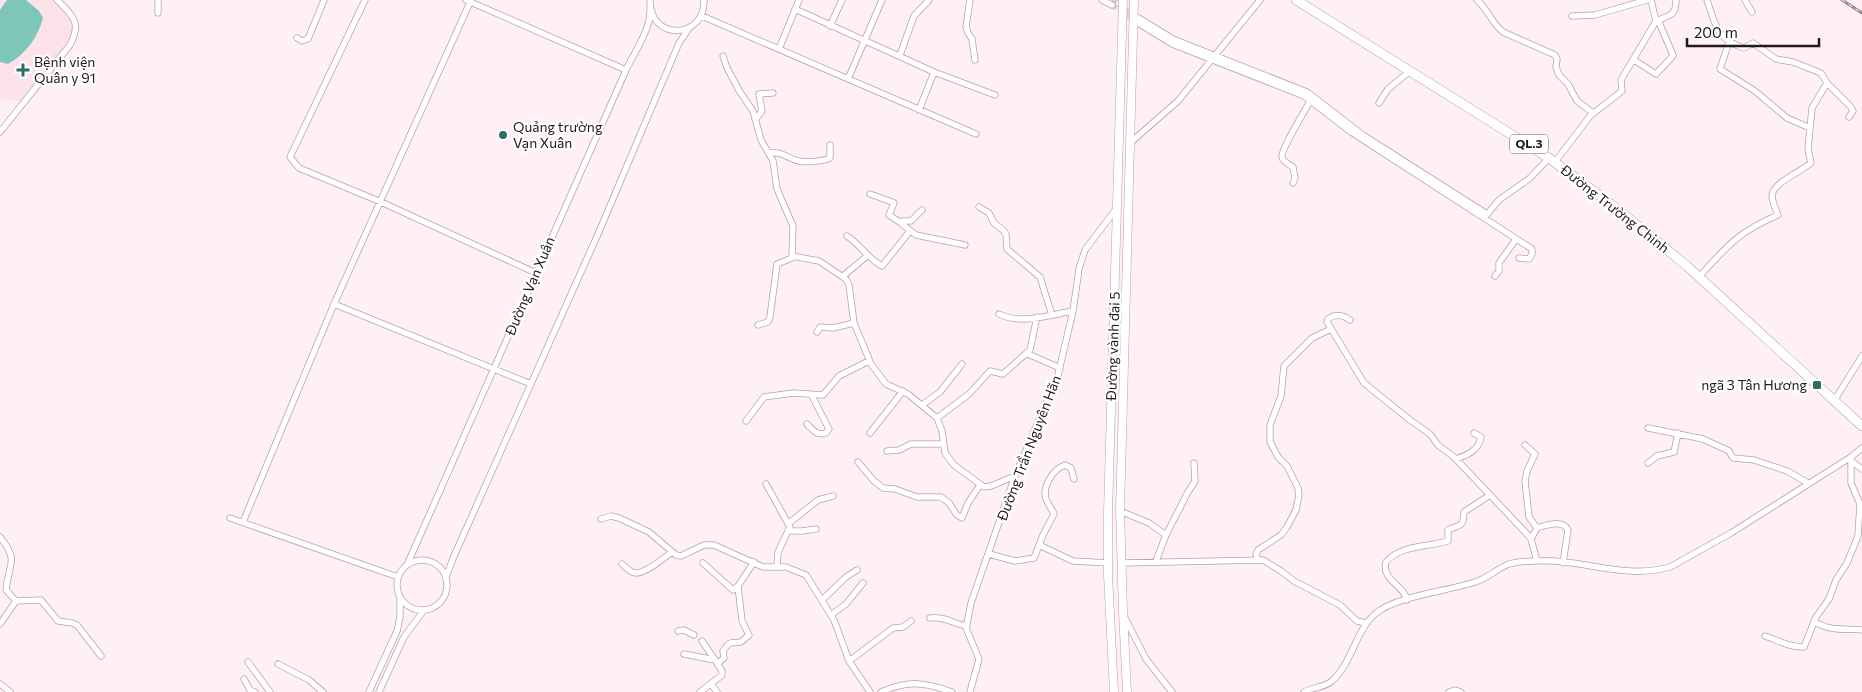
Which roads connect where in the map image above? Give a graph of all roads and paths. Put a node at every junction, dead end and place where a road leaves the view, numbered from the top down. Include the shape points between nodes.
1 (57, 0) edge
2 (158, 0) edge
3 (324, 0) edge
4 (365, 0) edge
5 (650, 0) edge
6 (704, 0) edge
7 (799, 0) edge
8 (842, 0) edge
9 (882, 0) edge
10 (929, 0) edge
11 (970, 0) edge
12 (1102, 0) edge
13 (1123, 0) edge
14 (1134, 0) edge
15 (1260, 0) edge
16 (1296, 0) edge
17 (1477, 0) edge
18 (1622, 0) edge
19 (1647, 0) edge
20 (1651, 0) edge
21 (1676, 0) edge
22 (1707, 0) edge
23 (1746, 0) edge
24 (469, 1) edge
25 (1112, 5) dead end
26 (650, 7) junction
27 (1624, 7) junction
28 (795, 9) junction
29 (1752, 12) dead end
30 (158, 13) dead end
31 (702, 16) junction
32 (1572, 16) dead end
33 (1657, 20) junction
34 (1139, 21) tunnel mouth
35 (830, 26) junction
36 (689, 28) junction
37 (297, 38) dead end
38 (864, 40) junction
39 (1729, 42) junction
40 (778, 49) junction
41 (900, 55) junction
42 (723, 56) dead end
43 (1213, 58) junction
44 (975, 60) dead end
45 (1634, 60) junction
46 (626, 70) junction
47 (1410, 71) junction
48 (934, 72) junction
49 (848, 79) junction
50 (1828, 83) junction
51 (773, 93) dead end
52 (995, 95) dead end
53 (1310, 101) junction
54 (1379, 103) dead end
55 (919, 110) junction
56 (1593, 113) junction
57 (1850, 117) dead end
58 (756, 119) junction
59 (1810, 128) junction
60 (0, 132) edge
61 (976, 134) dead end
62 (1130, 143) junction
63 (830, 145) dead end
64 (769, 153) junction
65 (1552, 160) junction
66 (1416, 173) junction
67 (1293, 183) dead end
68 (870, 194) dead end
69 (381, 202) junction
70 (980, 207) dead end
71 (1117, 208) junction
72 (922, 210) dead end
73 (1485, 217) junction
74 (901, 222) junction
75 (910, 231) junction
76 (847, 236) dead end
77 (1516, 239) junction
78 (965, 246) dead end
79 (792, 256) junction
80 (867, 256) junction
81 (1519, 258) dead end
82 (536, 273) junction
83 (843, 276) junction
84 (1495, 276) dead end
85 (1699, 277) junction
86 (334, 304) junction
87 (1073, 311) junction
88 (999, 314) dead end
89 (1052, 315) junction
90 (1038, 317) junction
91 (1350, 320) dead end
92 (854, 323) junction
93 (758, 325) dead end
94 (1331, 329) junction
95 (817, 332) dead end
96 (1028, 354) junction
97 (1862, 356) edge
98 (869, 361) junction
99 (962, 364) dead end
100 (1060, 368) junction
101 (494, 370) junction
102 (531, 384) junction
103 (903, 391) junction
104 (811, 394) junction
105 (1834, 401) junction
106 (922, 405) junction
107 (937, 418) junction
108 (746, 421) dead end
109 (807, 424) dead end
110 (1862, 426) edge
111 (1648, 428) dead end
112 (870, 433) dead end
113 (1474, 433) dead end
114 (1678, 434) junction
115 (944, 444) junction
116 (1525, 445) dead end
117 (1862, 448) edge
118 (887, 451) dead end
119 (1456, 459) junction
120 (1851, 459) junction
121 (858, 462) dead end
122 (1194, 463) dead end
123 (1648, 463) dead end
124 (1862, 469) edge
125 (1015, 476) junction
126 (1074, 480) dead end
127 (1808, 483) junction
128 (766, 484) dead end
129 (980, 485) junction
130 (1490, 495) junction
131 (833, 496) dead end
132 (1125, 513) dead end
133 (230, 518) dead end
134 (601, 519) dead end
135 (243, 522) junction
136 (790, 523) junction
137 (816, 528) dead end
138 (1537, 528) junction
139 (790, 531) junction
140 (1166, 535) junction
141 (0, 537) edge
142 (1532, 539) junction
143 (1040, 545) junction
144 (672, 552) junction
145 (989, 554) junction
146 (1258, 560) junction
147 (1537, 560) junction
148 (1156, 561) junction
149 (754, 562) junction
150 (703, 563) dead end
151 (1108, 563) junction
152 (1121, 563) junction
153 (1563, 563) junction
154 (622, 564) dead end
155 (407, 565) junction
156 (777, 567) junction
157 (857, 570) dead end
158 (446, 577) junction
159 (398, 578) junction
160 (863, 583) dead end
161 (738, 586) junction
162 (400, 597) junction
163 (822, 600) junction
164 (1407, 600) junction
165 (16, 601) junction
166 (424, 610) junction
167 (1123, 612) junction
168 (831, 615) junction
169 (930, 618) dead end
170 (911, 621) dead end
171 (1814, 621) junction
172 (1366, 623) junction
173 (0, 624) edge
174 (967, 626) junction
175 (1862, 630) edge
176 (678, 632) dead end
177 (694, 635) dead end
178 (1765, 636) dead end
179 (702, 641) dead end
180 (684, 654) dead end
181 (101, 656) dead end
182 (849, 661) junction
183 (248, 662) dead end
184 (716, 662) junction
185 (278, 664) dead end
186 (244, 679) dead end
187 (0, 684) edge
188 (711, 684) junction
189 (1325, 685) junction
190 (10, 692) edge
191 (255, 692) edge
192 (270, 692) edge
193 (323, 692) edge
194 (369, 692) edge
195 (379, 692) edge
196 (700, 692) edge
197 (717, 692) edge
198 (870, 692) edge
199 (881, 692) edge
200 (952, 692) edge
201 (970, 692) edge
202 (1114, 692) edge
203 (1127, 692) edge
204 (1172, 692) edge
205 (1304, 692) edge
206 (1329, 692) edge
207 (1449, 692) edge
208 (1461, 692) edge

1 - 60 street via 72,16 77,32
2 - 30 street
3 - 37 street via 308,39
4 - 69 street via 290,156 299,168
5 - 26 street, Đường Vạn Xuân
6 - 31 street
7 - 28 street
8 - 35 street
9 - 38 street
10 - 41 street via 914,16
11 - 44 street via 967,30 972,39
12 - 25 street
13 - 71 main road, Đường vành đai 5
14 - 62 main road, Đường vành đai 5
15 - 43 street
16 - 47 highway, Đường Trường Chinh / QL.3
17 - 56 street via 1503,32 1555,55 1559,75 1577,100
18 - 27 street
19 - 27 street
20 - 33 street
21 - 33 street via 1673,14
22 - 39 street via 1718,31
23 - 29 street
24 - 46 street
24 - 69 street
26 - 36 street via 652,15 664,28 681,31
26 - 46 street, Đường Vạn Xuân via 647,26
27 - 32 street via 1595,15
28 - 35 street
28 - 40 street
31 - 36 street
31 - 40 street
33 - 45 street
33 - 45 street via 1673,56 1656,74
34 - 43 street
35 - 38 street
36 - 102 street
38 - 41 street
38 - 49 street
39 - 50 street via 1744,48 1755,44 1776,59 1821,73
39 - 59 street via 1720,69 1755,91 1787,118
40 - 49 street
41 - 48 street
42 - 58 street
43 - 53 street
43 - 62 street via 1173,106
43 - 66 street via 1306,92
45 - 56 street via 1621,80 1620,93
46 - 82 street, Đường Vạn Xuân
47 - 54 street via 1388,89
47 - 65 highway, Đường Trường Chinh / QL.3
48 - 52 street
48 - 55 street
49 - 55 street
50 - 57 street via 1851,107
50 - 59 street via 1812,108
51 - 58 street via 758,94 762,112
53 - 66 street via 1351,132
53 - 67 street via 1286,142 1282,156 1293,168
55 - 61 street
56 - 65 street
58 - 64 street via 761,140
59 - 85 street via 1808,149 1811,163 1772,192 1778,215 1735,238
62 - 152 main road, Đường vành đai 5
63 - 64 street via 830,158 826,159 799,161 781,153
64 - 79 street via 778,192 793,226
65 - 73 street via 1499,200
65 - 85 highway, Đường Trường Chinh / QL.3
66 - 73 street
68 - 74 street via 894,203 888,215
69 - 82 street
69 - 86 street
70 - 89 street via 1006,234 1007,249 1040,277
71 - 87 street, Đường Trần Nguyên Hãn via 1085,250
71 - 151 main road, Đường vành đai 5
72 - 74 street via 911,220
73 - 77 street
74 - 75 street
75 - 78 street via 926,238
75 - 80 street via 882,266
76 - 80 street
77 - 81 street via 1533,250 1529,259
77 - 84 street via 1499,263
79 - 83 street via 819,261
79 - 93 street via 778,264 770,317 768,322
80 - 83 street
82 - 101 street, Đường Vạn Xuân
83 - 92 street via 849,285
85 - 105 highway, Đường Trường Chinh / QL.3
86 - 101 street
86 - 135 street
87 - 89 street
87 - 100 street, Đường Trần Nguyên Hãn
88 - 90 street via 1013,320
89 - 90 street
90 - 96 street
91 - 94 street via 1340,315 1332,316 1327,322
92 - 95 street via 833,328 820,327
92 - 98 street
94 - 119 street via 1364,383 1428,432 1438,446
94 - 146 street via 1312,338 1284,366 1281,396 1270,425 1270,442 1291,473 1299,496 1287,527 1258,550
96 - 100 street
96 - 107 street via 1003,374 990,371 969,394
97 - 105 street
98 - 103 street via 886,384
98 - 104 street via 839,376 823,394
99 - 106 street via 940,392
100 - 125 street, Đường Trần Nguyên Hãn
101 - 102 street
101 - 155 street, Đường Vạn Xuân
102 - 158 street
103 - 106 street
103 - 112 street
104 - 108 street via 764,397
104 - 109 street via 829,429 820,434
105 - 110 highway, QL.3
106 - 107 street
107 - 115 street
111 - 114 street
113 - 119 street via 1481,436 1478,446 1470,454
114 - 123 street via 1674,452 1658,456
114 - 127 street via 1707,441 1729,451 1733,458 1754,460 1787,471
115 - 118 street via 911,444
115 - 129 street via 945,453 954,465
116 - 138 street via 1535,454 1525,481 1529,517
117 - 120 street
119 - 130 street
120 - 124 street
120 - 127 street
120 - 171 street via 1850,483 1860,504 1858,536 1829,598
121 - 129 street via 885,489 917,497 941,497 962,518
122 - 140 street via 1195,481
125 - 129 street via 991,486
125 - 145 street, Đường Trần Nguyên Hãn
126 - 143 street via 1071,468 1065,465 1056,470 1049,482 1046,497 1054,514
127 - 153 street via 1731,533 1670,567 1635,572
128 - 136 street
130 - 142 street
130 - 164 street via 1464,512 1461,526 1448,530 1448,541 1406,550 1386,562 1386,571
131 - 136 street via 818,500
132 - 140 street via 1149,523
133 - 135 street
134 - 144 street via 619,518 649,532
135 - 159 street
136 - 139 street
137 - 139 street
138 - 142 street
138 - 153 street via 1549,524 1566,526
139 - 156 street via 778,552
140 - 148 street
141 - 165 street via 11,557 6,590
142 - 147 street
143 - 145 street via 1037,555 1031,560 1015,561
143 - 151 street via 1073,561
144 - 149 street via 681,556 704,545 714,545
144 - 154 street via 639,572 631,571
145 - 174 street, Đường Trần Nguyên Hãn via 971,603
146 - 148 street
146 - 172 street via 1268,562 1294,581 1340,605 1358,621
147 - 153 street
147 - 164 street via 1510,564 1484,579
148 - 152 street
149 - 156 street via 763,567
149 - 161 street
150 - 161 street via 730,588
151 - 202 main road, Đường vành đai 5
152 - 167 main road, Đường vành đai 5
155 - 158 street via 430,561
155 - 159 street
156 - 163 street via 806,575
157 - 163 street
158 - 166 street via 443,599
159 - 162 street
160 - 168 street via 846,604
161 - 184 street via 742,621 748,635 740,642 730,643 723,652 724,658
162 - 166 street via 406,605
162 - 194 street via 396,631
163 - 168 street
164 - 172 street via 1381,609
165 - 173 street
165 - 181 street via 41,600 58,621 77,626
166 - 195 street via 404,637
167 - 203 main road, Đường vành đai 5
167 - 204 street via 1146,659
168 - 182 street
169 - 174 street via 941,617
170 - 182 street via 903,627 893,628
171 - 175 street via 1824,627
171 - 178 street via 1802,647
172 - 189 street via 1343,666
174 - 201 street via 979,659
176 - 177 street via 684,630
179 - 184 street
180 - 184 street
182 - 198 street
183 - 192 street
184 - 188 street via 723,673
185 - 193 street via 309,680
186 - 191 street via 250,690
187 - 190 street
188 - 196 street
188 - 197 street
189 - 205 street
189 - 206 street
199 - 200 street via 902,683 918,683
207 - 208 street

